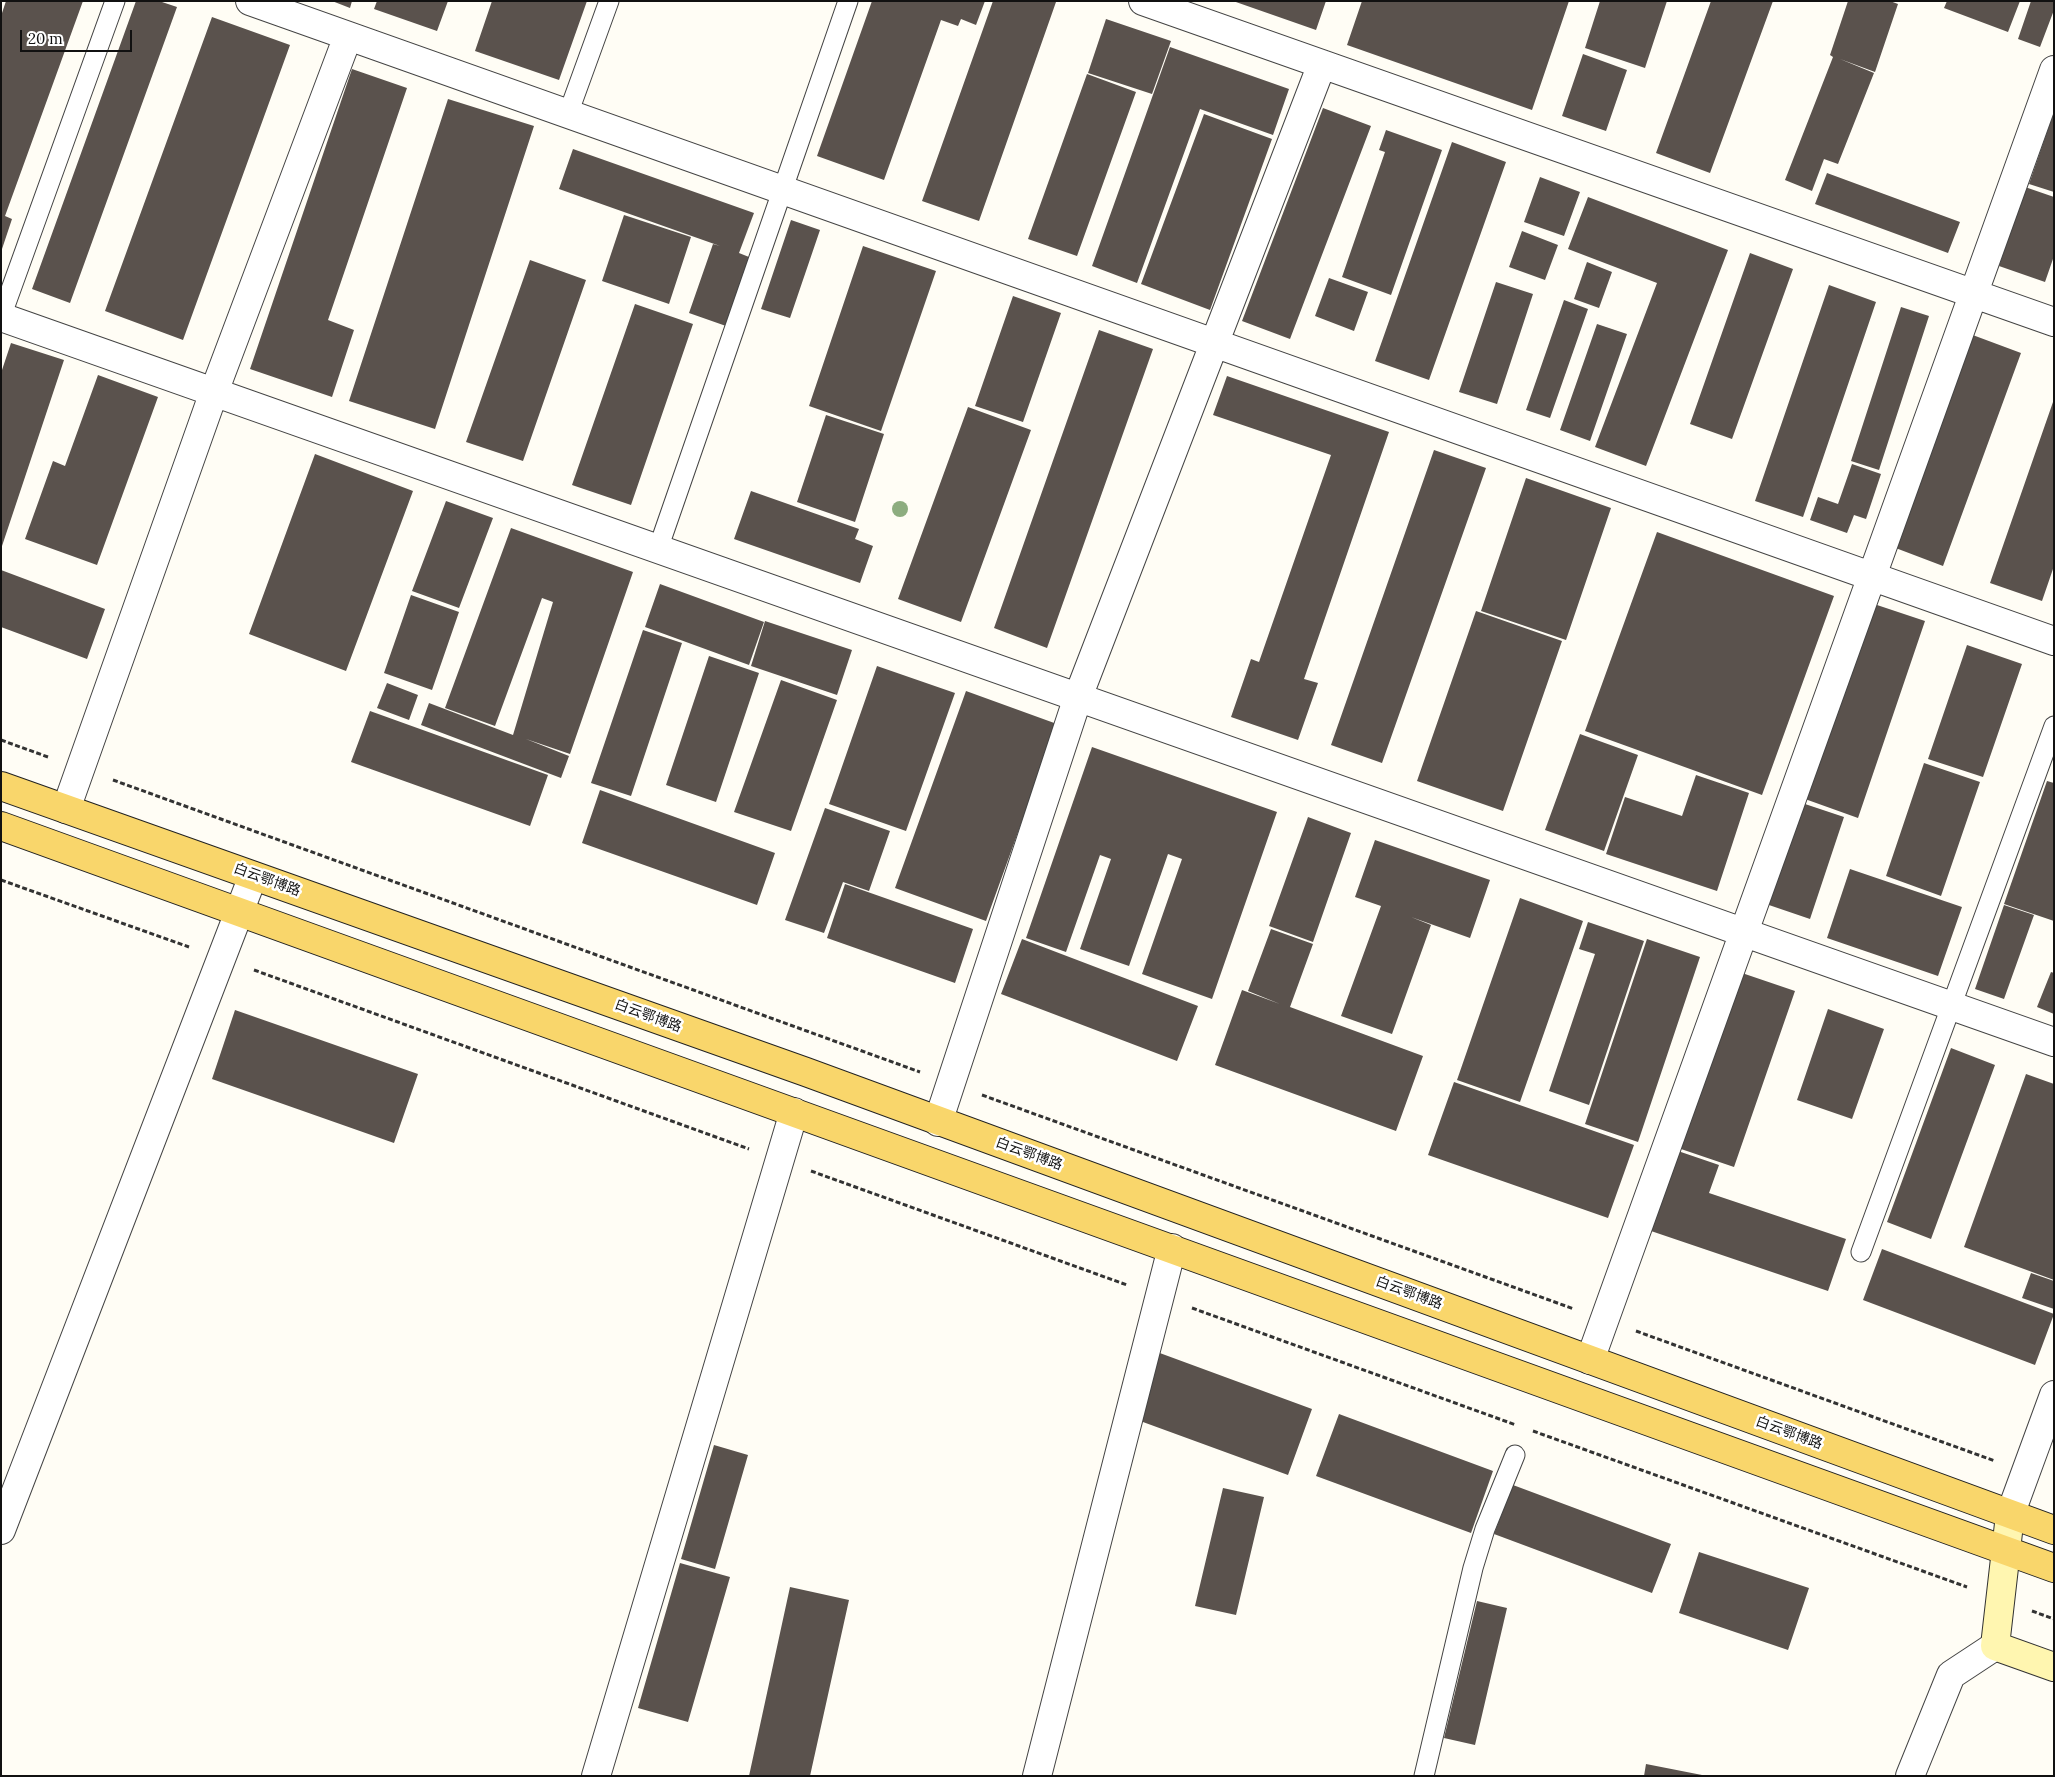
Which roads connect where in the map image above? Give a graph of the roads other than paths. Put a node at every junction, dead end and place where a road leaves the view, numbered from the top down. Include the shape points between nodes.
1 (115, 1) edge
2 (250, 1) edge
3 (609, 1) edge
4 (848, 1) edge
5 (1143, 1) edge
6 (348, 36) junction
7 (1322, 64) junction
8 (2054, 70) edge
9 (568, 114) junction
10 (782, 190) junction
11 (1973, 294) junction
12 (1, 317) edge
13 (2054, 322) edge
14 (1216, 344) junction
15 (214, 392) junction
16 (658, 549) junction
17 (1872, 576) junction
18 (2054, 641) edge
19 (1078, 697) junction
20 (2054, 726) edge
21 (1, 786) edge
22 (66, 809) junction
23 (1, 826) edge
24 (253, 876) junction
25 (240, 912) junction
26 (1744, 933) junction
27 (1951, 1006) junction
28 (2054, 1042) edge
29 (794, 1112) junction
30 (938, 1122) junction
31 (1172, 1248) junction
32 (1861, 1252) dead end
33 (1590, 1360) junction
34 (2054, 1395) edge
35 (1515, 1455) dead end
36 (2010, 1515) junction
37 (1, 1530) edge
38 (2054, 1530) edge
39 (2005, 1550) junction
40 (2054, 1568) edge
41 (1995, 1646) junction
42 (2054, 1667) edge
43 (596, 1776) edge
44 (1037, 1776) edge
45 (1424, 1776) edge
46 (1910, 1776) edge

1 - 12 lane
2 - 6 street
3 - 9 lane
4 - 10 lane
5 - 7 street
6 - 9 street
6 - 15 street
7 - 11 street
7 - 14 street
8 - 11 street
9 - 10 street
10 - 14 street
10 - 16 lane
11 - 13 street
11 - 17 street
12 - 15 street
14 - 17 street
14 - 19 street
15 - 16 street
15 - 22 street
16 - 19 street
17 - 18 street
17 - 26 street
19 - 26 street
19 - 30 street
20 - 27 lane
21 - 22 main road, 白云鄂博路
22 - 24 main road, 白云鄂博路
23 - 25 main road
24 - 25 street
24 - 30 main road, 白云鄂博路 via 787,1065
25 - 29 main road
25 - 37 street
26 - 27 street
26 - 33 street
27 - 28 street
27 - 32 lane
29 - 31 main road
29 - 43 street
30 - 33 main road, 白云鄂博路
31 - 39 main road
31 - 44 street
33 - 36 main road, 白云鄂博路
34 - 36 street
35 - 45 lane via 1484,1529 1475,1560
36 - 38 main road, 白云鄂博路
36 - 39 street
39 - 40 main road
39 - 41 street
41 - 42 street
41 - 46 street via 1951,1675

